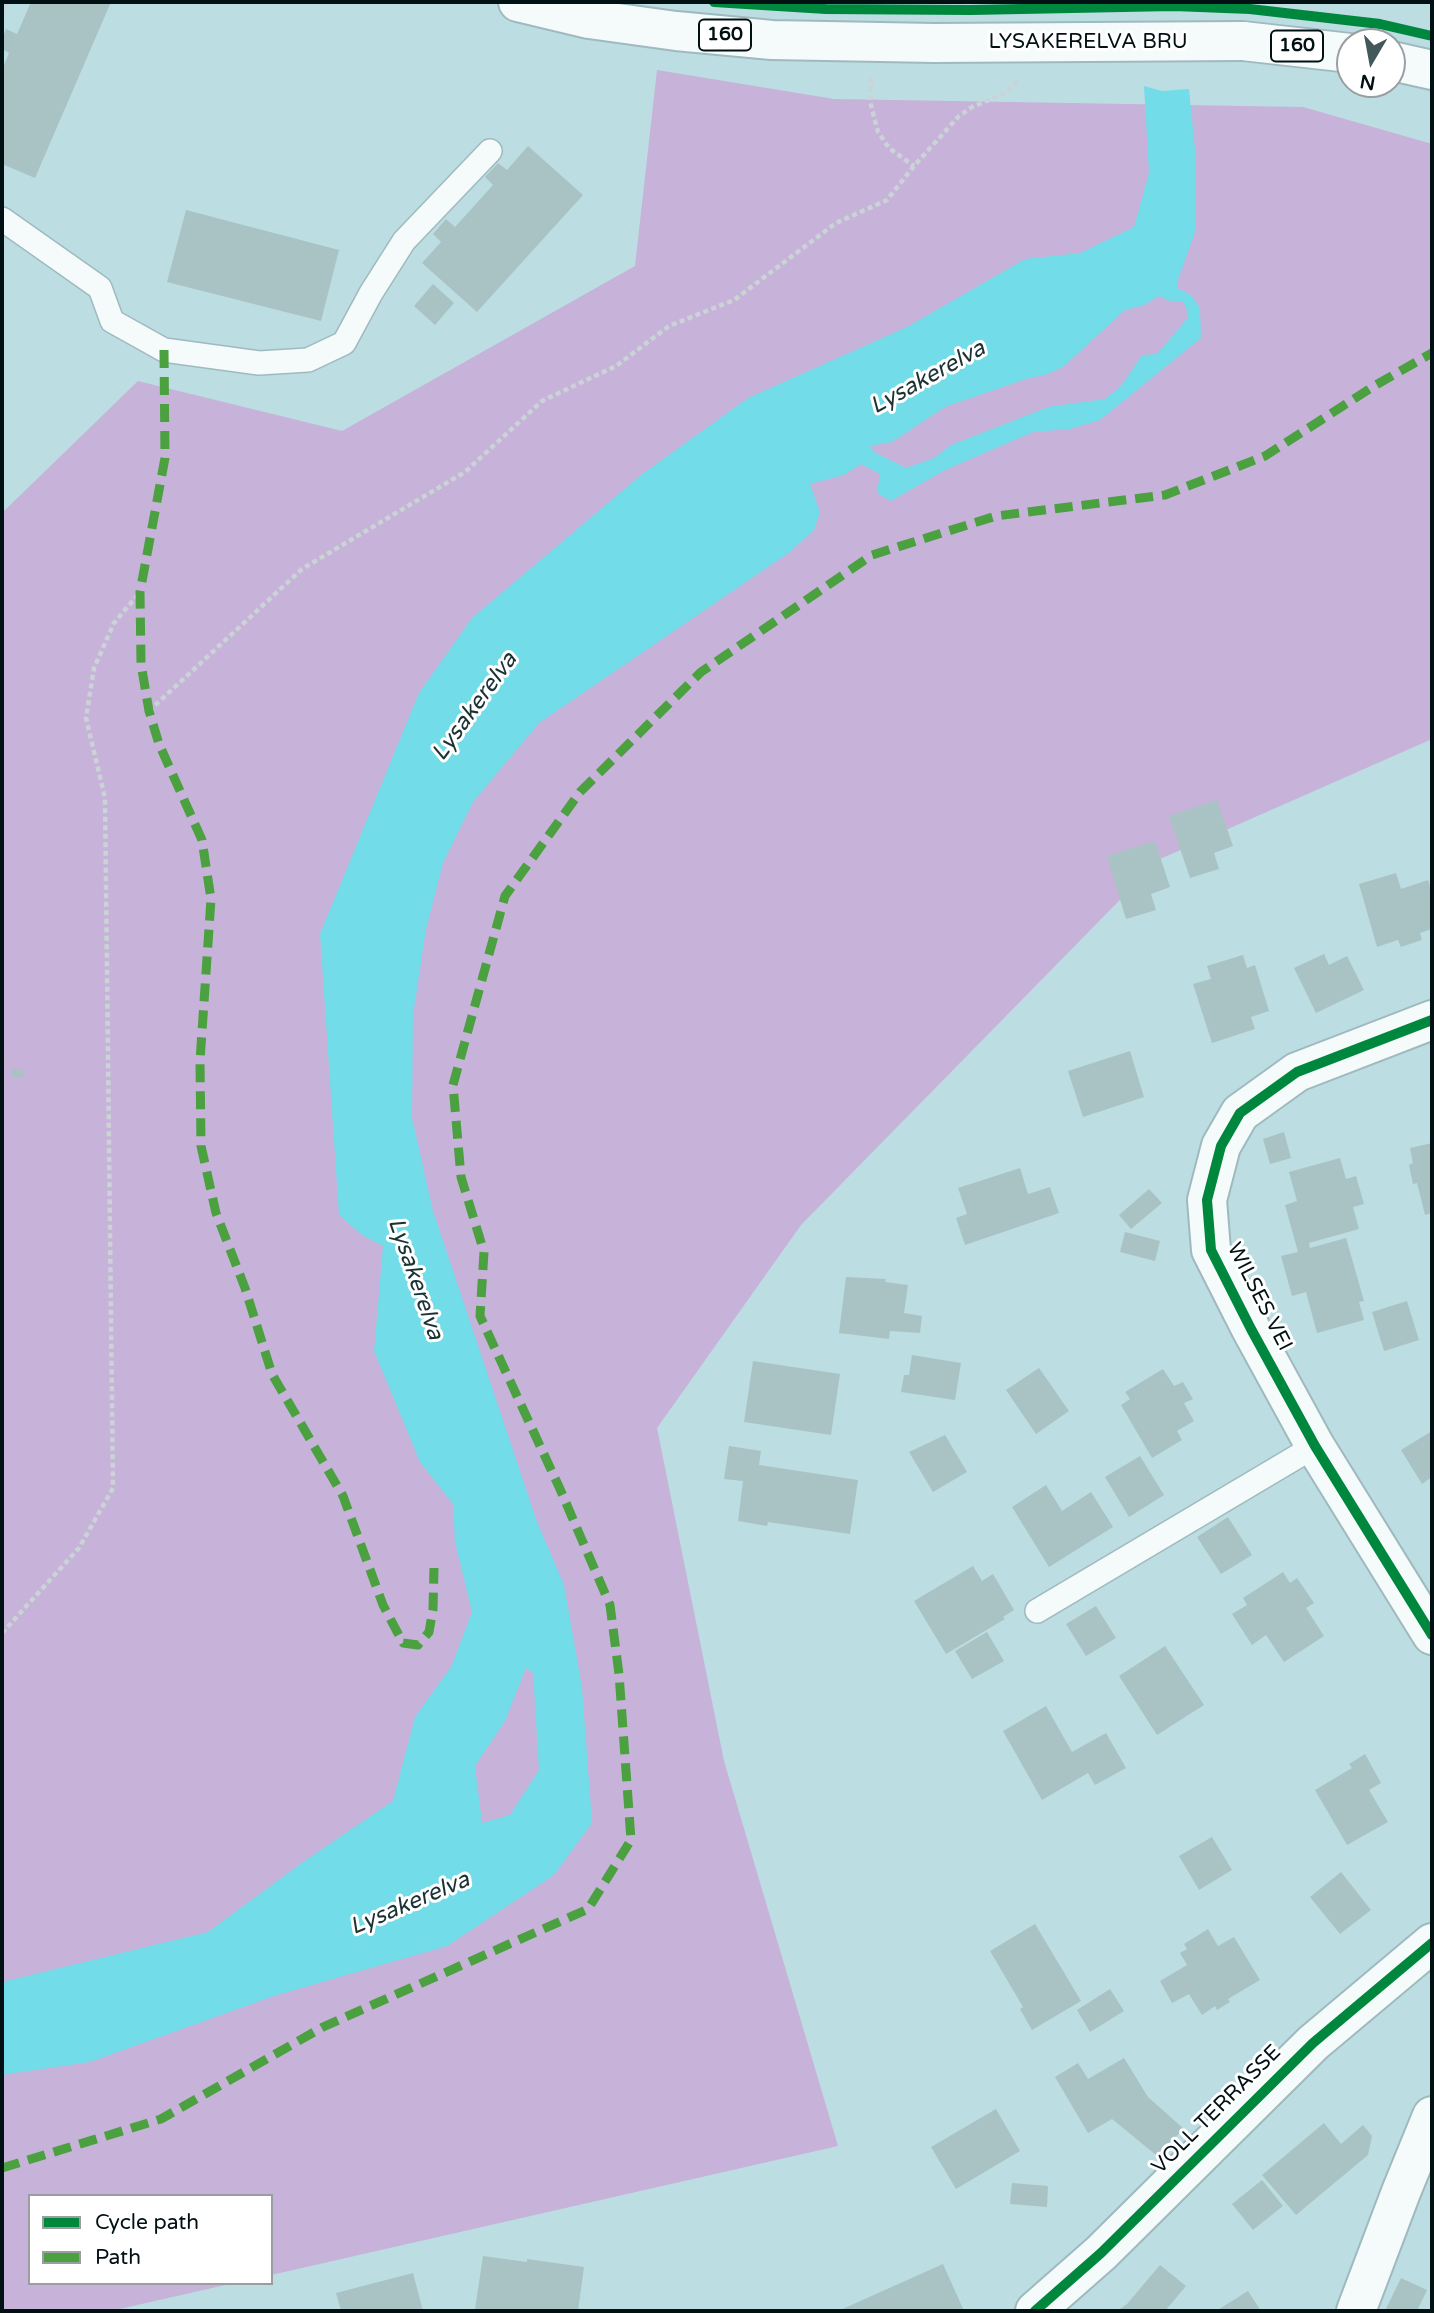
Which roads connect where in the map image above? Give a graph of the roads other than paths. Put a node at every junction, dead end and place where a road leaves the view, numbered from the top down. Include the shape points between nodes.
1 (518, 2) edge
2 (1336, 51) edge
3 (1406, 64) edge
4 (1432, 70) edge
5 (491, 151) dead end
6 (2, 219) edge
7 (1432, 1020) edge
8 (1315, 1446) junction
9 (1037, 1611) dead end
10 (1432, 1635) edge
11 (1432, 1943) edge
12 (1432, 2116) edge
13 (1035, 2311) edge
14 (1356, 2311) edge

1 - 2 street, LYSAKERELVA BRU / 160, bridge via 589,19 772,40 934,44 1243,41
3 - 4 street
5 - 6 lane via 404,241 344,343 308,360 259,363 164,350 112,321 100,288
7 - 8 street, WILSES VEI via 1297,1072 1240,1113 1221,1146 1207,1200 1211,1250
8 - 9 lane
8 - 10 street, WILSES VEI
11 - 13 street, VOLL TERRASSE via 1313,2043 1101,2253
12 - 14 street

